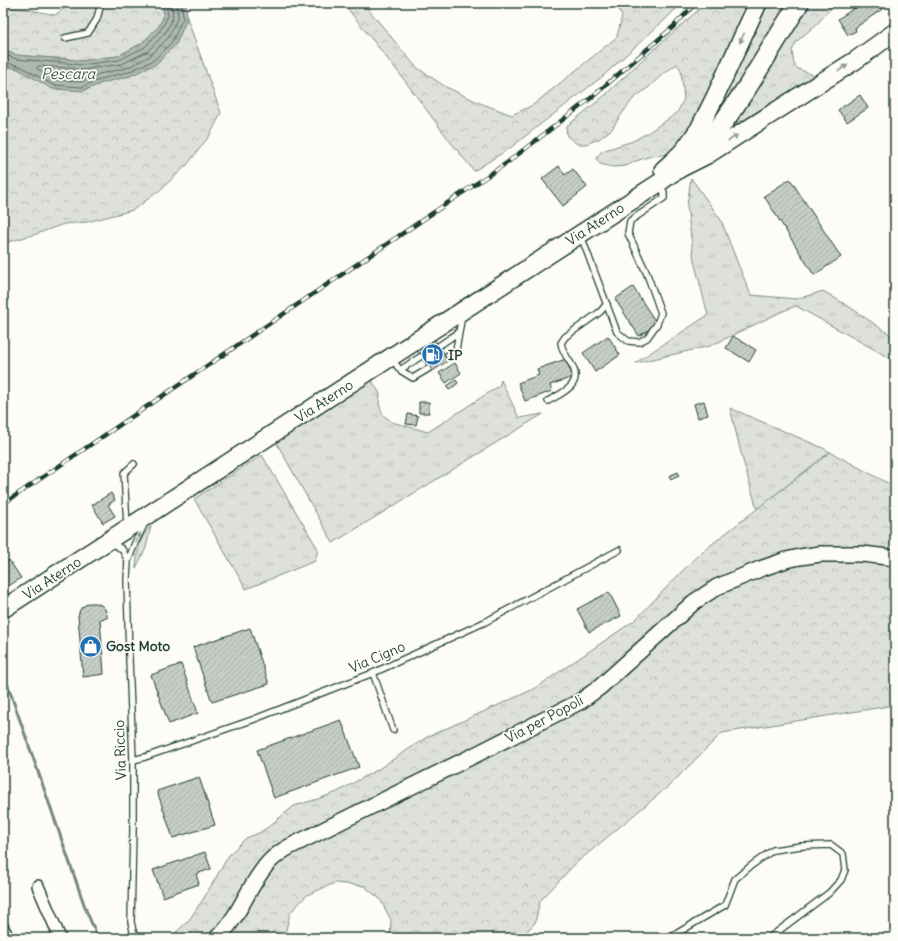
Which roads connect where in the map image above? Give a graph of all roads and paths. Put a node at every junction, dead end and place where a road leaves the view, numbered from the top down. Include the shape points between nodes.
1 (101, 3) edge
2 (758, 3) edge
3 (799, 3) edge
4 (895, 32) edge
5 (65, 38) dead end
6 (675, 171) junction
7 (659, 183) junction
8 (644, 192) junction
9 (581, 234) junction
10 (607, 304) junction
11 (463, 310) junction
12 (459, 332) junction
13 (440, 345) dead end
14 (448, 356) dead end
15 (420, 357) dead end
16 (396, 364) junction
17 (428, 368) dead end
18 (548, 401) dead end
19 (134, 464) dead end
20 (149, 515) junction
21 (127, 529) junction
22 (108, 542) junction
23 (619, 550) dead end
24 (895, 558) edge
25 (128, 561) junction
26 (3, 609) edge
27 (373, 673) junction
28 (394, 730) dead end
29 (133, 760) junction
30 (38, 886) dead end
31 (3, 928) edge
32 (8, 938) edge
33 (60, 938) edge
34 (137, 938) edge
35 (217, 938) edge
36 (669, 938) edge
37 (769, 938) edge

1 - 5 lane via 97,19 88,33
2 -> 8 main road, Via Aterno via 700,129 684,150 650,182
3 - 6 highway via 725,120 704,145
6 -> 4 main road, Via Aterno via 707,155
6 - 7 main road, Via Aterno
7 - 8 main road, Via Aterno
7 - 10 lane via 664,198 630,221 628,233 661,313 657,324 647,338 639,342 628,340 617,332
8 - 9 main road, Via Aterno
9 - 10 lane
9 - 11 main road, Via Aterno
10 - 18 lane via 561,343 574,367 575,380 572,386
11 - 12 lane
11 - 16 main road, Via Aterno
12 - 13 lane
12 - 14 lane via 456,350
15 - 16 lane
16 - 17 lane via 413,378
16 - 20 main road, Via Aterno
19 - 21 lane via 124,473
20 - 21 main road, Via Aterno
25 -> 20 lane, Via Riccio
21 - 22 main road, Via Aterno
22 - 25 lane via 122,549
22 - 26 main road, Via Aterno
23 - 27 lane, Via Cigno via 485,622
24 - 35 main road, Via per Popoli via 863,554 820,554 800,557 760,569 717,587 694,602 581,701 279,853 258,877 230,924
25 - 29 lane, Via Riccio
27 - 28 lane
27 - 29 lane, Via Cigno via 252,720
29 - 34 lane, Via Riccio via 131,922
30 - 33 street
31 - 32 street
36 - 37 lane via 725,905 735,879 773,850 831,845 843,854 845,870 841,880 829,893

